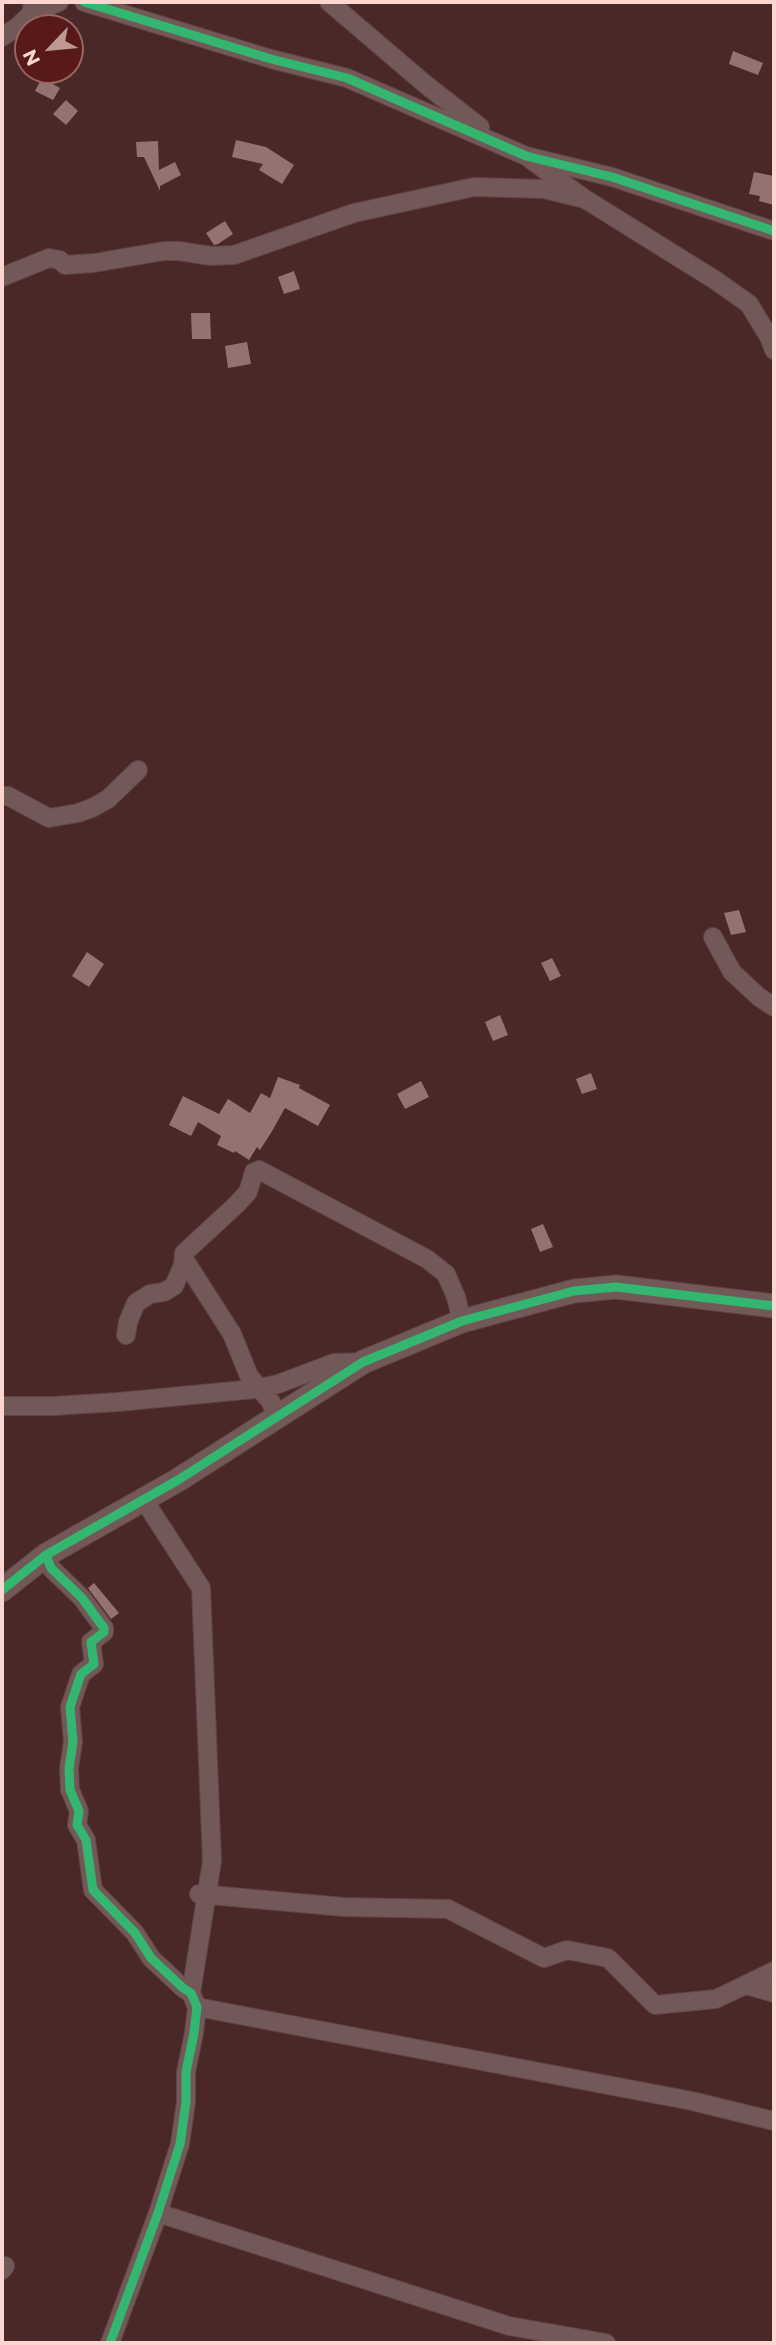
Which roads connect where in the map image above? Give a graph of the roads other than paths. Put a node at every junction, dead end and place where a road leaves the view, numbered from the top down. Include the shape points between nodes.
1 (59, 2) edge
2 (84, 2) edge
3 (329, 2) edge
4 (32, 8) edge
5 (2, 37) edge
6 (526, 156) junction
7 (585, 199) junction
8 (774, 231) edge
9 (2, 276) edge
10 (774, 350) edge
11 (138, 770) dead end
12 (2, 796) edge
13 (713, 937) dead end
14 (774, 1007) edge
15 (184, 1259) junction
16 (774, 1306) edge
17 (462, 1321) junction
18 (126, 1335) dead end
19 (363, 1362) junction
20 (261, 1388) junction
21 (2, 1406) edge
22 (276, 1418) junction
23 (144, 1500) junction
24 (46, 1555) junction
25 (2, 1590) edge
26 (203, 1894) junction
27 (774, 1971) edge
28 (746, 1985) junction
29 (774, 1993) edge
30 (194, 2000) junction
31 (774, 2121) edge
32 (158, 2213) junction
33 (110, 2343) edge
34 (606, 2343) edge

1 - 4 street
2 - 6 street via 347,78
3 - 6 street via 471,122
4 - 5 street
6 - 7 street
6 - 8 street via 612,177
7 - 9 street via 544,189 474,187 354,213 234,255 164,251 65,265 50,258
7 - 10 street via 749,304
11 - 12 street via 108,799 68,815 49,818
13 - 14 street via 732,972
15 - 17 street via 191,1245 248,1192 254,1172 259,1170 427,1259 446,1274
15 - 18 street via 174,1286 136,1303
15 - 20 street via 232,1334 249,1376
16 - 17 street via 616,1287 574,1291
17 - 19 street
19 - 20 street via 334,1363
19 - 22 street
20 - 21 street via 105,1403
20 - 22 street
22 - 23 street
23 - 24 street
23 - 26 street via 201,1588 212,1861
24 - 25 street
24 - 30 street via 51,1568 104,1628 91,1642 94,1664 80,1674 70,1707 70,1790 79,1811 76,1825 86,1840 93,1890
26 - 28 street via 344,1907 448,1909 544,1958 567,1950 608,1958 654,2005 716,1999
26 - 30 street
27 - 28 street
28 - 29 street
30 - 31 street
30 - 32 street via 180,2144
32 - 33 street
32 - 34 street via 509,2326

